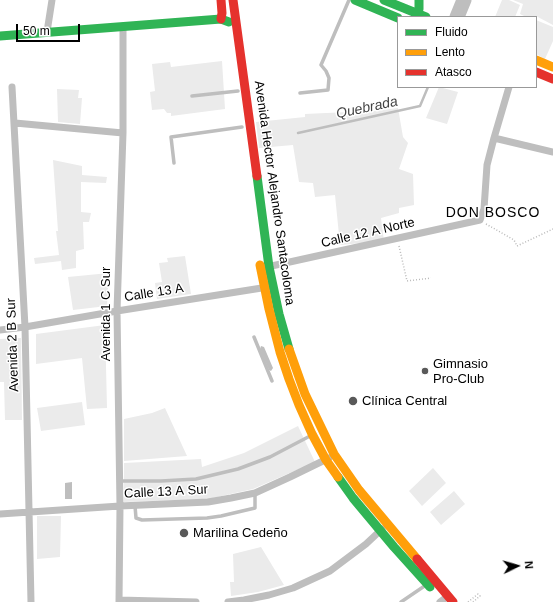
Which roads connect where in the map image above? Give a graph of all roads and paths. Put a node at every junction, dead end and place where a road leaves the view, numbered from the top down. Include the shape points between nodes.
1 (52, 0) edge
2 (221, 0) edge
3 (227, 0) edge
4 (233, 0) edge
5 (349, 0) edge
6 (355, 0) edge
7 (384, 0) edge
8 (419, 0) edge
9 (420, 16) edge
10 (397, 18) edge
11 (225, 21) junction
12 (123, 27) junction
13 (47, 32) junction
14 (0, 36) edge
15 (537, 60) edge
16 (553, 67) edge
17 (537, 72) edge
18 (553, 79) edge
19 (12, 87) dead end
20 (509, 88) edge
21 (238, 91) junction
22 (300, 93) dead end
23 (192, 96) dead end
24 (15, 123) junction
25 (242, 127) junction
26 (123, 133) junction
27 (494, 138) junction
28 (553, 152) edge
29 (174, 163) dead end
30 (480, 220) junction
31 (553, 229) edge
32 (397, 239) junction
33 (265, 268) junction
34 (431, 278) dead end
35 (269, 287) junction
36 (117, 311) junction
37 (25, 327) junction
38 (0, 330) edge
39 (254, 337) dead end
40 (272, 381) dead end
41 (312, 434) junction
42 (334, 454) junction
43 (326, 460) junction
44 (119, 481) junction
45 (255, 493) junction
46 (120, 506) junction
47 (135, 506) junction
48 (30, 513) junction
49 (0, 514) edge
50 (387, 524) junction
51 (380, 531) junction
52 (427, 584) junction
53 (445, 600) edge
54 (119, 601) edge
55 (31, 602) edge
56 (196, 602) edge
57 (228, 602) edge
58 (401, 602) edge
59 (468, 602) edge
60 (473, 602) edge

1 - 13 street
2 - 11 main road
3 - 11 main road, Avenida Hector Alejandro Santacoloma
4 - 33 main road, Avenida Hector Alejandro Santacoloma
5 - 22 lane via 321,65 329,78 328,90
6 - 10 main road
7 - 9 main road
8 - 9 main road
11 - 12 main road
11 - 21 main road, Avenida Hector Alejandro Santacoloma
12 - 13 main road
12 - 26 street, Avenida 1 C Sur
13 - 14 main road
15 - 16 main road
17 - 18 main road
19 - 24 street, Avenida 2 B Sur
20 - 27 street
21 - 23 lane
21 - 25 main road, Avenida Hector Alejandro Santacoloma
24 - 26 street
24 - 37 street, Avenida 2 B Sur
25 - 29 lane via 171,137
25 - 33 main road, Avenida Hector Alejandro Santacoloma
26 - 36 street, Avenida 1 C Sur
27 - 28 street
27 - 30 street via 487,165 484,209
30 - 31 path via 514,240 518,246
30 - 32 street, Calle 12 A Norte
32 - 33 street, Calle 12 A Norte
32 - 34 path via 407,280
33 - 35 main road, Avenida Hector Alejandro Santacoloma
35 - 36 street, Calle 13 A
35 - 41 main road, Avenida Hector Alejandro Santacoloma via 273,329 287,374
35 - 42 main road, Avenida Hector Alejandro Santacoloma via 305,394
36 - 37 street, Calle 13 A
36 - 44 street, Avenida 1 C Sur
37 - 38 street, Calle 13 A
37 - 48 street, Avenida 2 B Sur
39 - 40 lane
41 - 43 main road, Avenida Hector Alejandro Santacoloma
41 - 44 lane via 270,457 196,480
42 - 43 street, Calle 13 A Sur
42 - 50 main road, Avenida Hector Alejandro Santacoloma
43 - 45 street, Calle 13 A Sur
43 - 51 main road, Avenida Hector Alejandro Santacoloma
44 - 46 street, Avenida 1 C Sur
45 - 47 street, Calle 13 A Sur via 208,502
45 - 47 lane via 255,508 206,518 142,520 136,518
46 - 47 street, Calle 13 A Sur
46 - 48 street, Calle 13 A Sur
46 - 54 street, Avenida 1 C Sur
48 - 49 street, Calle 13 A Sur
48 - 55 street, Avenida 2 B Sur
50 - 51 street
50 - 53 main road, Avenida Hector Alejandro Santacoloma
51 - 52 main road, Avenida Hector Alejandro Santacoloma
51 - 57 street via 330,571 293,588
52 - 53 main road, Avenida Hector Alejandro Santacoloma
52 - 58 lane
54 - 56 street
59 - 60 path via 478,594 480,596

